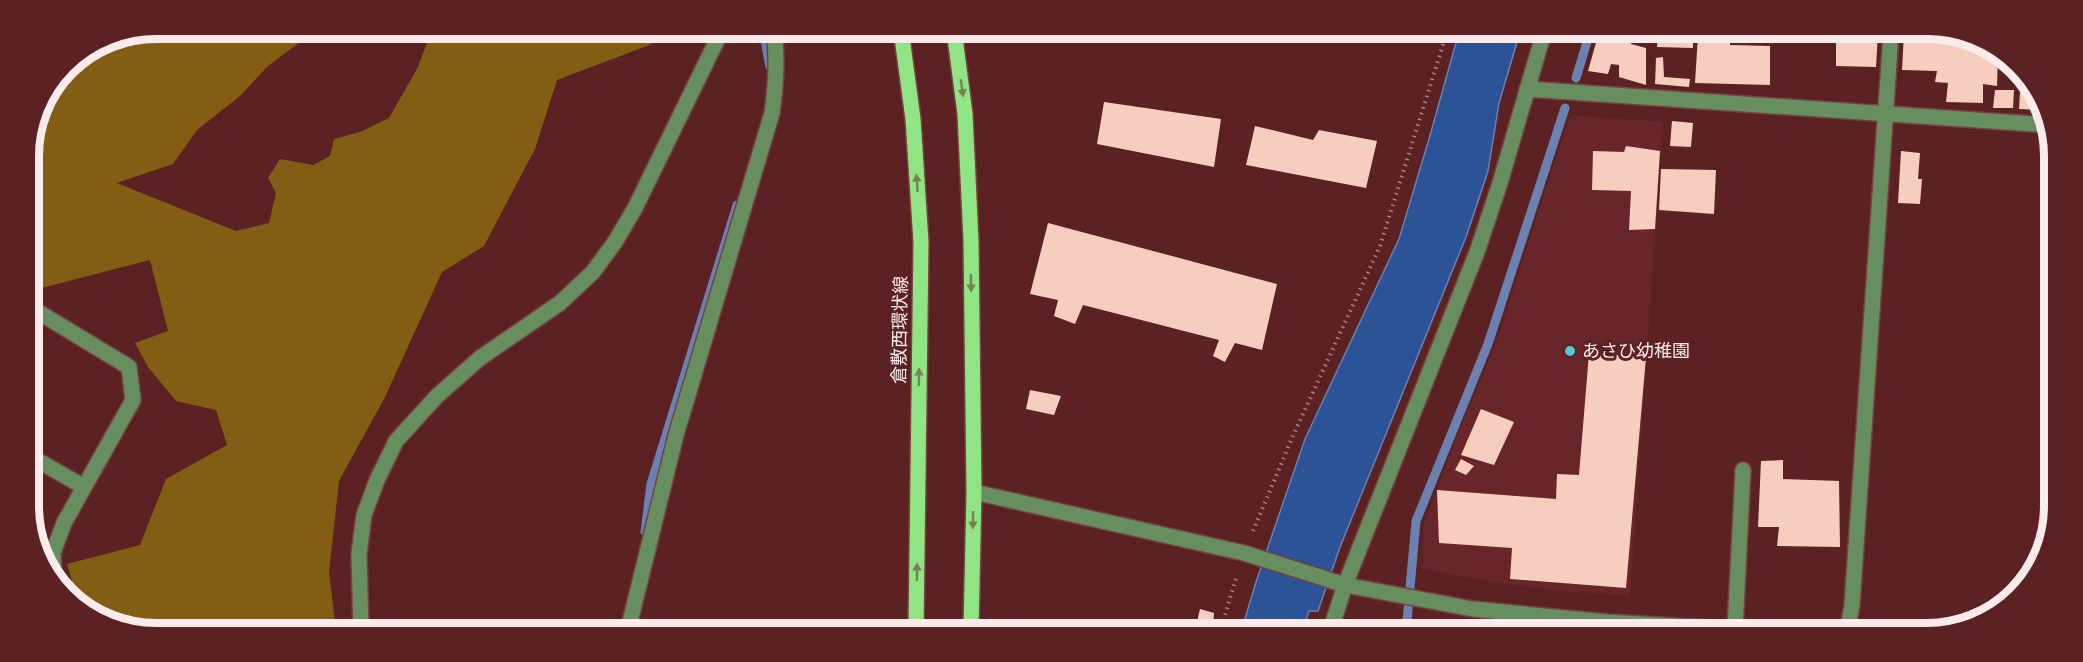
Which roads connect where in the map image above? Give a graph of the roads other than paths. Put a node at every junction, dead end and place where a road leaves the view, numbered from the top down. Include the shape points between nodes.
1 (718, 39) edge
2 (775, 39) edge
3 (902, 39) edge
4 (955, 39) edge
5 (1542, 39) edge
6 (1891, 39) edge
7 (1527, 89) junction
8 (1886, 114) junction
9 (2040, 124) edge
10 (39, 312) edge
11 (39, 461) edge
12 (1743, 470) dead end
13 (84, 487) junction
14 (974, 492) junction
15 (53, 562) edge
16 (1339, 583) junction
17 (361, 623) edge
18 (630, 623) edge
19 (916, 623) edge
20 (971, 623) edge
21 (1332, 623) edge
22 (1625, 623) edge
23 (1734, 623) edge
24 (1849, 623) edge

1 - 17 street via 635,208 593,272 561,303 480,358 437,396 396,441 364,514 359,554
2 - 18 street via 778,57 772,113 676,435
19 -> 3 main road, 倉敷西環状線 via 921,242 913,119
4 -> 14 main road via 966,125 971,240
5 - 7 street
6 - 8 street
7 - 8 street
7 - 16 street via 1477,252
8 - 9 street
8 - 24 street
10 - 13 street via 129,367 133,400
11 - 13 street
12 - 23 street
13 - 15 street via 64,523
14 - 16 street via 1251,555
14 -> 20 main road
16 - 21 street
16 - 22 street via 1473,609

